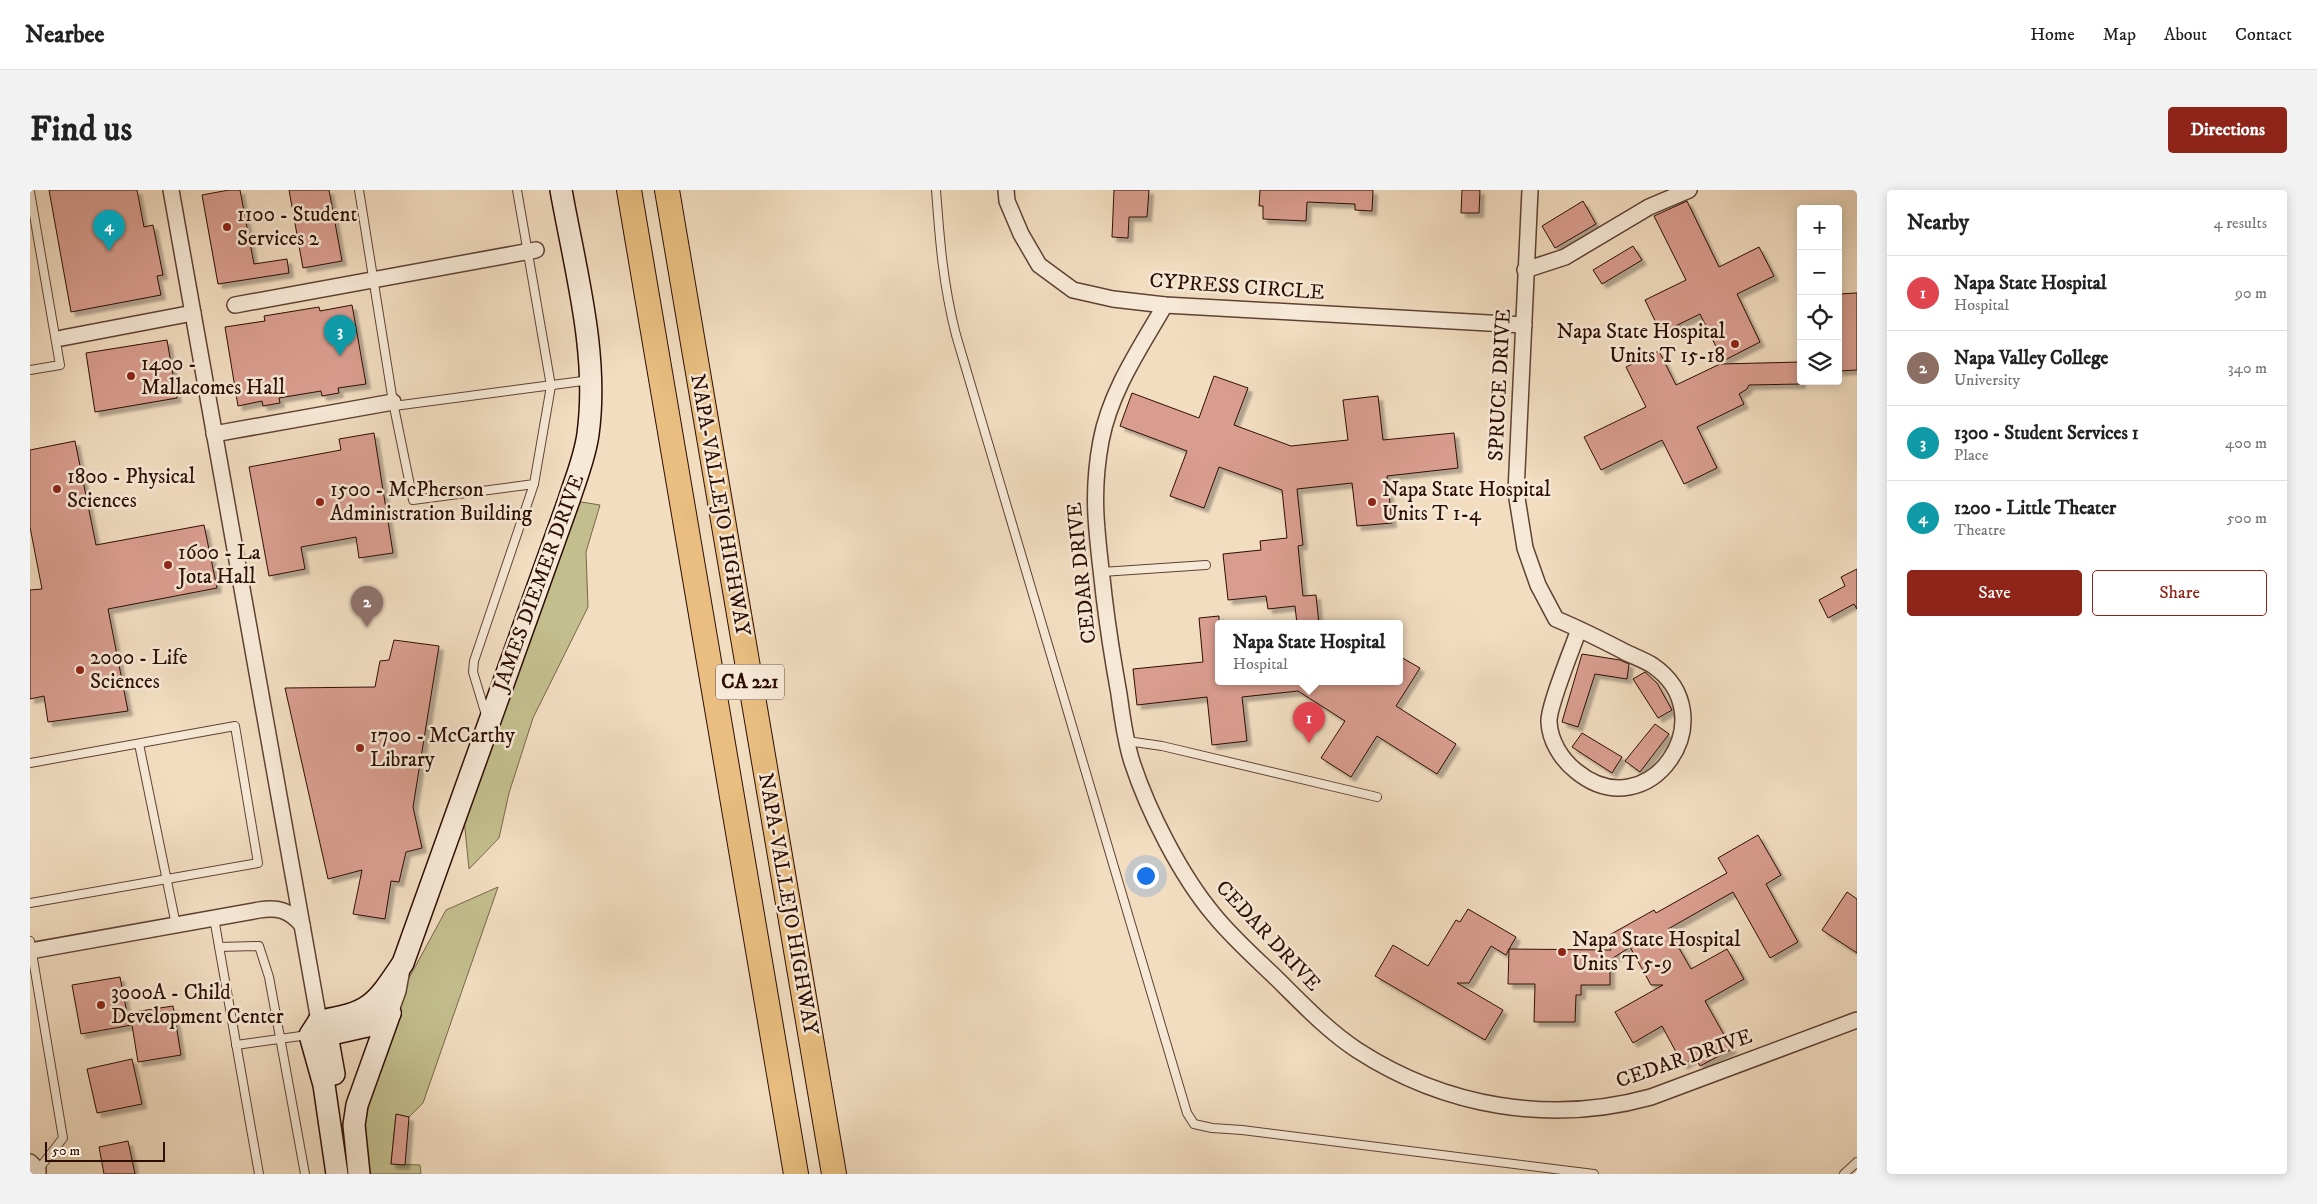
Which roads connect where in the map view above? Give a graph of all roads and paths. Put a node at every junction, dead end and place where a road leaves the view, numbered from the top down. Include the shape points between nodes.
1 (171, 190) edge
2 (359, 190) edge
3 (516, 190) edge
4 (561, 190) edge
5 (629, 190) edge
6 (666, 190) edge
7 (936, 190) edge
8 (1006, 190) edge
9 (1530, 190) edge
10 (1689, 190) edge
11 (30, 197) edge
12 (532, 251) junction
13 (1525, 270) junction
14 (373, 279) junction
15 (235, 305) dead end
16 (1165, 306) junction
17 (193, 313) junction
18 (1524, 325) junction
19 (62, 338) dead end
20 (30, 370) edge
21 (590, 380) junction
22 (551, 386) junction
23 (394, 404) junction
24 (214, 434) junction
25 (534, 484) junction
26 (1206, 565) dead end
27 (1102, 572) junction
28 (1579, 628) junction
29 (488, 724) junction
30 (1127, 741) junction
31 (139, 744) junction
32 (30, 763) edge
33 (1377, 797) dead end
34 (166, 879) junction
35 (30, 903) edge
36 (214, 918) junction
37 (176, 925) junction
38 (302, 925) junction
39 (220, 947) junction
40 (30, 948) edge
41 (403, 963) junction
42 (390, 1013) junction
43 (1857, 1020) edge
44 (319, 1030) junction
45 (280, 1038) junction
46 (236, 1045) junction
47 (787, 1123) junction
48 (1857, 1162) edge
49 (35, 1169) edge
50 (258, 1174) edge
51 (305, 1174) edge
52 (337, 1174) edge
53 (358, 1174) edge
54 (786, 1174) edge
55 (796, 1174) edge
56 (834, 1174) edge
57 (1594, 1174) edge
58 (1844, 1174) edge

1 - 17 street
2 - 14 lane
3 - 12 lane
4 - 21 street, JAMES DIEMER DRIVE via 586,335
5 - 47 main road, NAPA-VALLEJO HIGHWAY / CA 221
6 - 56 main road, NAPA-VALLEJO HIGHWAY / CA 221
7 - 57 lane via 941,262 956,335 1185,1103 1194,1124
8 - 16 street, CYPRESS CIRCLE via 1007,201 1021,234 1039,265 1073,290
9 - 13 street, SPRUCE DRIVE
10 - 13 street via 1649,206 1565,256
11 - 20 lane via 60,365
12 - 14 street
12 - 22 lane
13 - 18 street, SPRUCE DRIVE
14 - 15 street
14 - 23 lane
16 - 18 street, CYPRESS CIRCLE
16 - 27 street, CEDAR DRIVE via 1116,393 1101,438 1094,508
17 - 19 street
17 - 24 street
18 - 28 street, SPRUCE DRIVE via 1516,492 1526,548 1538,586 1556,620
21 - 22 lane
21 - 29 street, JAMES DIEMER DRIVE via 588,435 580,467
22 - 23 lane
22 - 25 lane
23 - 24 street
23 - 25 lane via 413,500
24 - 38 street
25 - 29 lane via 474,661 473,672
26 - 27 lane
27 - 30 street, CEDAR DRIVE
28 - 28 street, SPRUCE DRIVE via 1550,713 1550,734 1566,761 1590,780 1613,788 1642,783 1661,771 1678,747 1683,729 1679,700 1670,683 1652,666
29 - 41 street, JAMES DIEMER DRIVE
30 - 33 lane via 1162,746
30 - 43 street, CEDAR DRIVE via 1132,762 1178,862 1214,915 1311,1012 1356,1049 1427,1086 1479,1102 1510,1107 1557,1111 1611,1106 1651,1097
31 - 32 lane
31 - 34 lane
31 - 34 lane via 235,726 258,863
34 - 35 lane
34 - 37 lane
36 - 37 street
36 - 38 street via 271,908 293,914
36 - 39 lane
37 - 40 street
38 - 44 street
39 - 45 lane via 259,946 269,977
39 - 46 lane
40 - 49 lane via 63,1138
41 - 42 street, JAMES DIEMER DRIVE
41 - 44 street, JAMES DIEMER DRIVE via 382,994 365,1010
42 - 44 street via 376,1024
42 - 53 street via 357,1105 354,1125
44 - 45 lane
44 - 52 street
44 - 53 street via 348,1147
45 - 46 lane
45 - 51 lane
46 - 50 lane
47 - 54 main road
47 - 55 main road, NAPA-VALLEJO HIGHWAY / CA 221
48 - 58 lane

